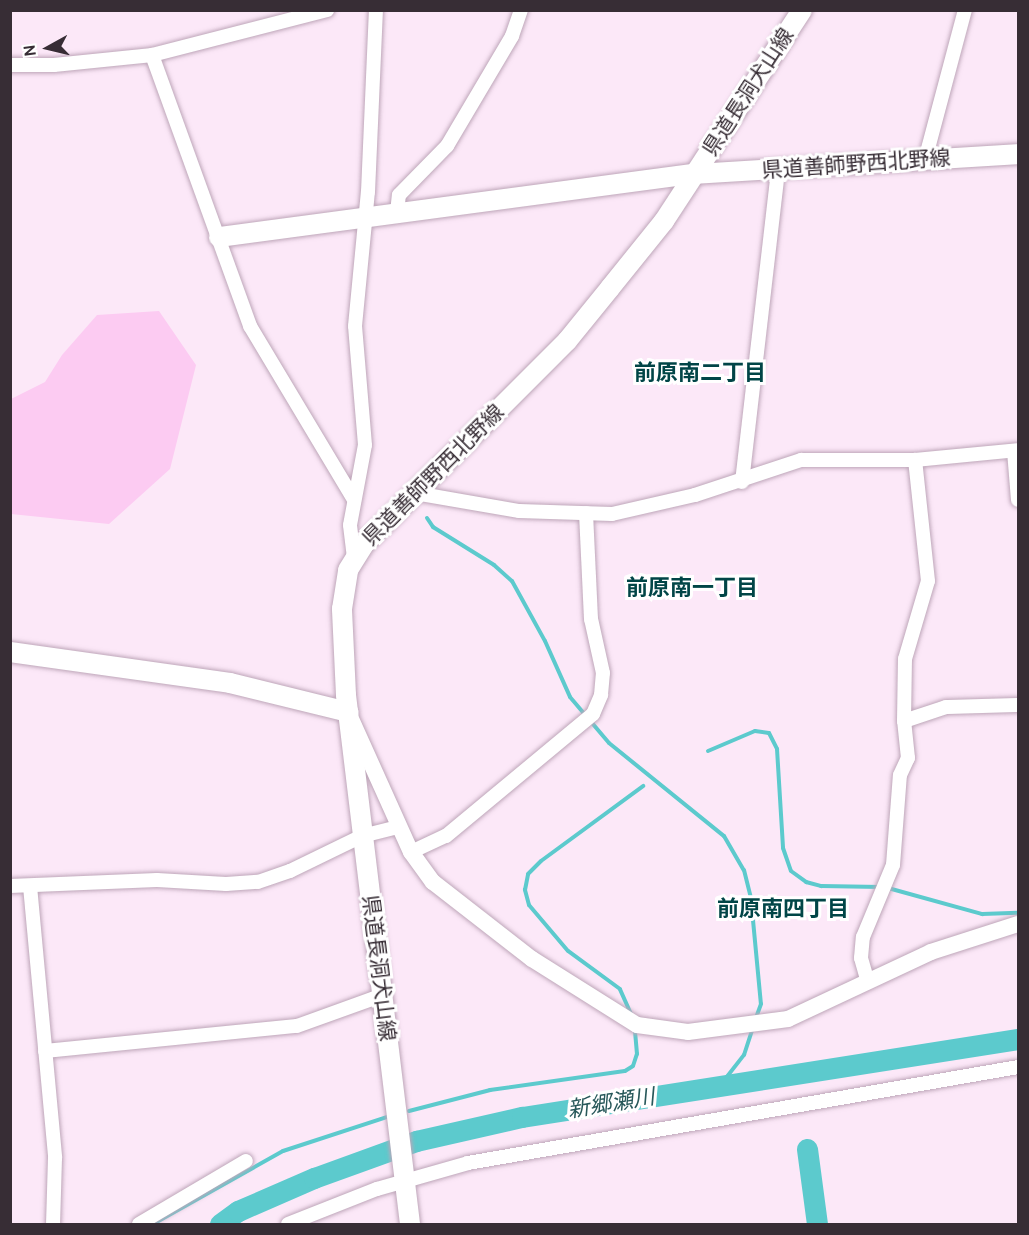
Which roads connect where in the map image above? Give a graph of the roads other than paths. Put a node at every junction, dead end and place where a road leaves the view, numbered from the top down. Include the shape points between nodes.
1 (327, 10) edge
2 (376, 10) edge
3 (521, 10) edge
4 (802, 10) edge
5 (964, 10) edge
6 (276, 17) edge
7 (152, 55) junction
8 (10, 65) edge
9 (1018, 154) edge
10 (925, 160) junction
11 (778, 169) junction
12 (694, 174) junction
13 (397, 213) junction
14 (364, 218) junction
15 (219, 237) junction
16 (1016, 450) edge
17 (915, 460) junction
18 (742, 482) junction
19 (413, 495) junction
20 (354, 500) junction
21 (1018, 500) edge
22 (586, 513) junction
23 (354, 558) junction
24 (10, 652) edge
25 (1018, 705) edge
26 (348, 712) junction
27 (904, 721) junction
28 (399, 827) junction
29 (362, 836) junction
30 (411, 852) junction
31 (10, 886) edge
32 (30, 886) junction
33 (1018, 924) edge
34 (867, 979) junction
35 (383, 995) junction
36 (45, 1051) junction
37 (1018, 1067) edge
38 (246, 1161) dead end
39 (405, 1181) junction
40 (52, 1224) edge
41 (139, 1224) edge
42 (288, 1224) edge
43 (410, 1224) edge

1 - 6 street
2 - 14 street
3 - 13 street via 512,36 447,146 399,195
4 - 12 main road, 県道長洞犬山線
5 - 10 street
6 - 7 street
7 - 8 street via 54,65
7 - 15 street
9 - 10 main road, 県道善師野西北野線
10 - 11 main road, 県道善師野西北野線
11 - 12 main road, 県道善師野西北野線
11 - 18 street
12 - 13 main road, 県道善師野西北野線
12 - 19 main road, 県道善師野西北野線 via 664,221 567,341
13 - 14 main road, 県道善師野西北野線
14 - 15 main road, 県道善師野西北野線
14 - 20 street via 355,326 364,459
15 - 20 street via 250,326
16 - 17 street
16 - 21 street
17 - 18 street via 815,458
17 - 27 street via 928,582 905,658
18 - 22 street via 633,511
19 - 22 street via 519,511
19 - 23 main road, 県道善師野西北野線
20 - 23 street via 350,525
22 - 30 street via 591,619 603,673 593,714 446,836
23 - 26 main road, 県道善師野西北野線 via 344,586 342,609
24 - 26 main road via 230,683
25 - 27 street via 946,707
26 - 28 street
26 - 29 main road, 県道長洞犬山線
27 - 34 street via 908,758 900,775 893,865 862,937 861,958
28 - 29 street
28 - 30 street
29 - 32 street via 258,882 147,880
29 - 35 main road, 県道長洞犬山線
30 - 34 street via 433,882 455,902 532,959 631,1023 688,1032 767,1024 788,1019
31 - 32 street
32 - 36 street
33 - 34 street via 932,952
35 - 36 street via 297,1026
35 - 39 main road, 県道長洞犬山線
36 - 40 street via 55,1158
37 - 39 street via 468,1163
38 - 41 street
39 - 42 street via 344,1200
39 - 43 main road, 県道長洞犬山線

